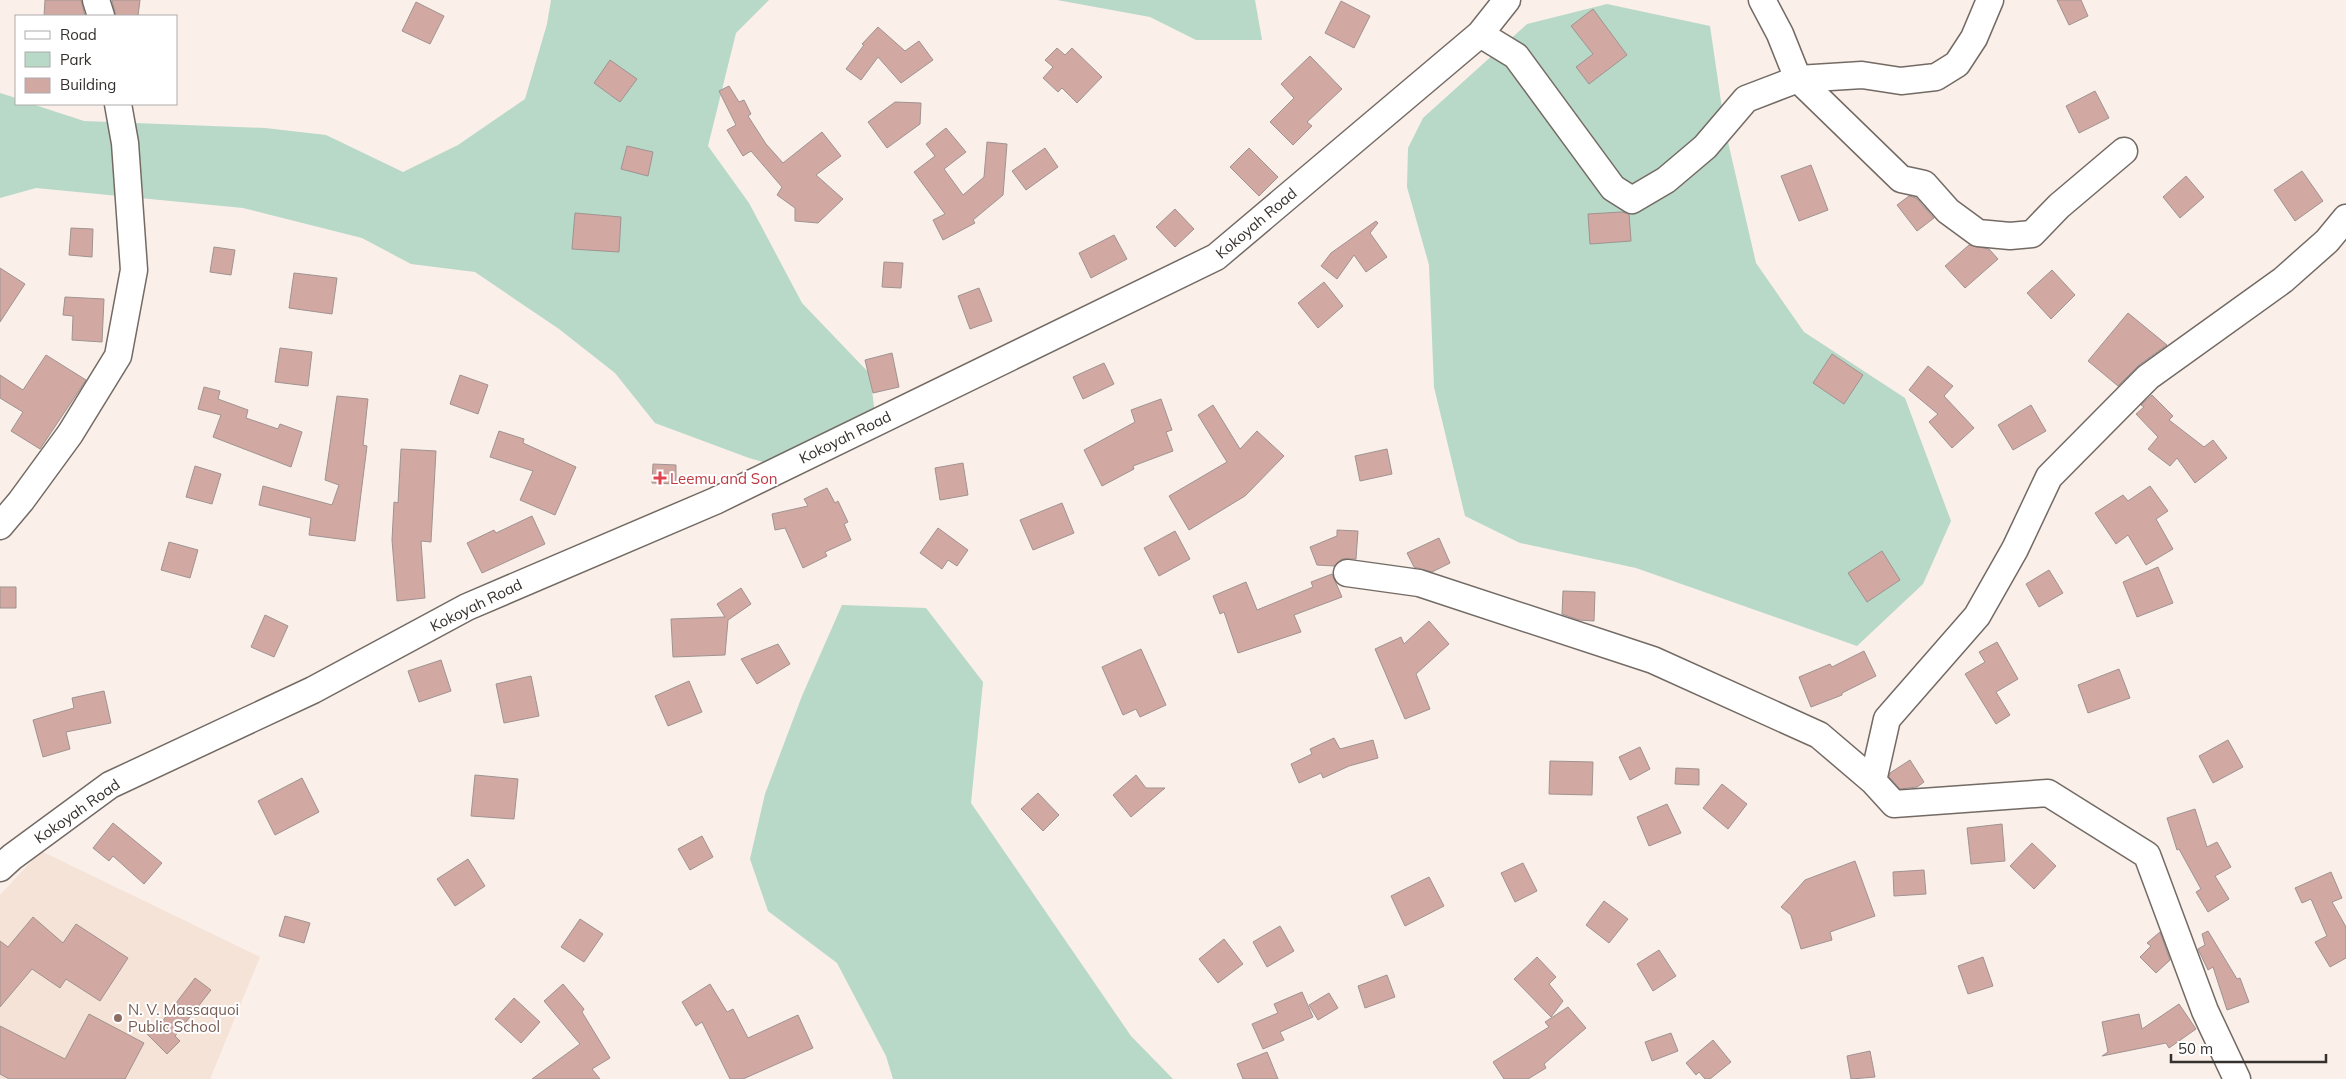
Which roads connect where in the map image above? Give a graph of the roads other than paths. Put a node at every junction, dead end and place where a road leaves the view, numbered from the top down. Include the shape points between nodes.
1 (96, 0) edge
2 (1507, 0) edge
3 (1762, 0) edge
4 (1990, 0) edge
5 (102, 15) edge
6 (1480, 34) junction
7 (1798, 79) junction
8 (118, 105) edge
9 (2124, 151) dead end
10 (2346, 218) edge
11 (0, 526) edge
12 (1347, 573) dead end
13 (1873, 781) junction
14 (4, 857) edge
15 (2237, 1079) edge

1 - 5 street
2 - 6 street, Kokoyah Road
3 - 7 street
4 - 7 street via 1974,38 1957,64 1936,77 1901,81 1862,75
6 - 7 street via 1516,56 1613,188 1632,200 1666,180 1705,147 1746,99
6 - 14 street, Kokoyah Road via 1216,257 715,501 467,607 314,690 110,785
7 - 9 street via 1901,180 1924,184 1948,210 1978,233 2032,234 2059,206
8 - 11 street via 125,143 134,270 118,356 70,434
10 - 13 street via 2327,241 2283,280 2148,377 2049,477 2015,549 1977,616 1887,719
12 - 13 street via 1419,583 1653,660 1819,735
13 - 15 street via 1894,804 2048,793 2148,855 2206,1011

